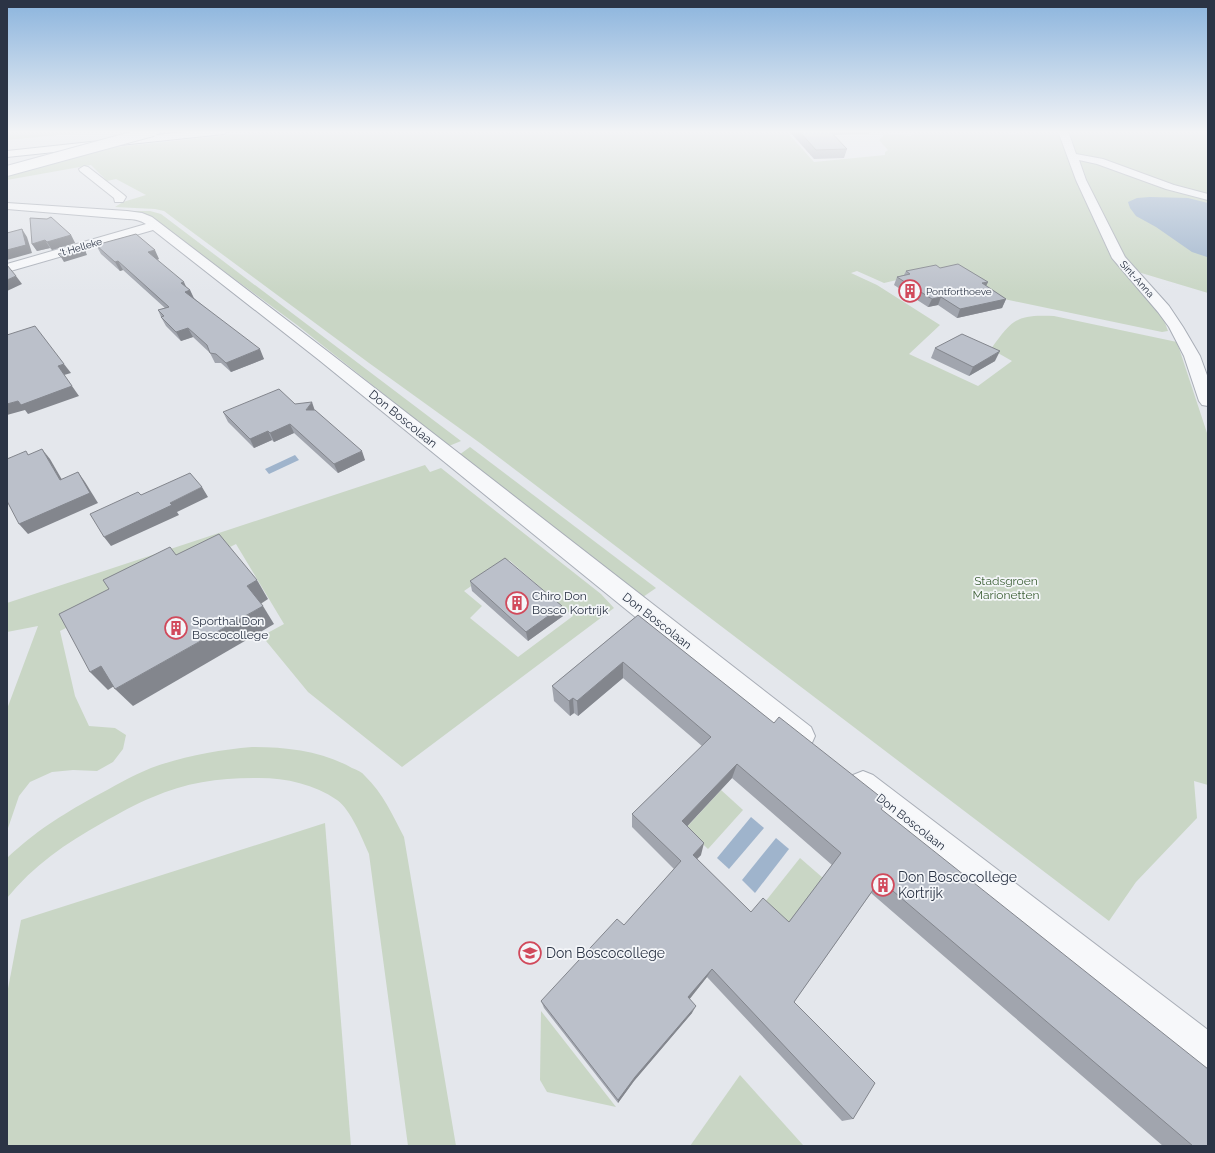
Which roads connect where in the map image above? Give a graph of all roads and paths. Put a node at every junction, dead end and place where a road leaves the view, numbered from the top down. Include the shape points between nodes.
1 (104, 185) edge
2 (1084, 185) edge
3 (1164, 185) edge
4 (1208, 197) edge
5 (7, 206) edge
6 (96, 213) junction
7 (155, 226) junction
8 (7, 268) edge
9 (1208, 401) edge
10 (819, 749) edge
11 (850, 774) edge
12 (1208, 1052) edge

1 - 6 street via 124,200
2 - 9 street, Sint-Anna via 1118,258 1164,309 1176,327 1192,356
3 - 4 street
5 - 6 street, Don Boscolaan
6 - 7 street, Don Boscolaan via 142,217
7 - 8 street, 't Helleke
7 - 10 street, Don Boscolaan via 319,352
11 - 12 street, Don Boscolaan

